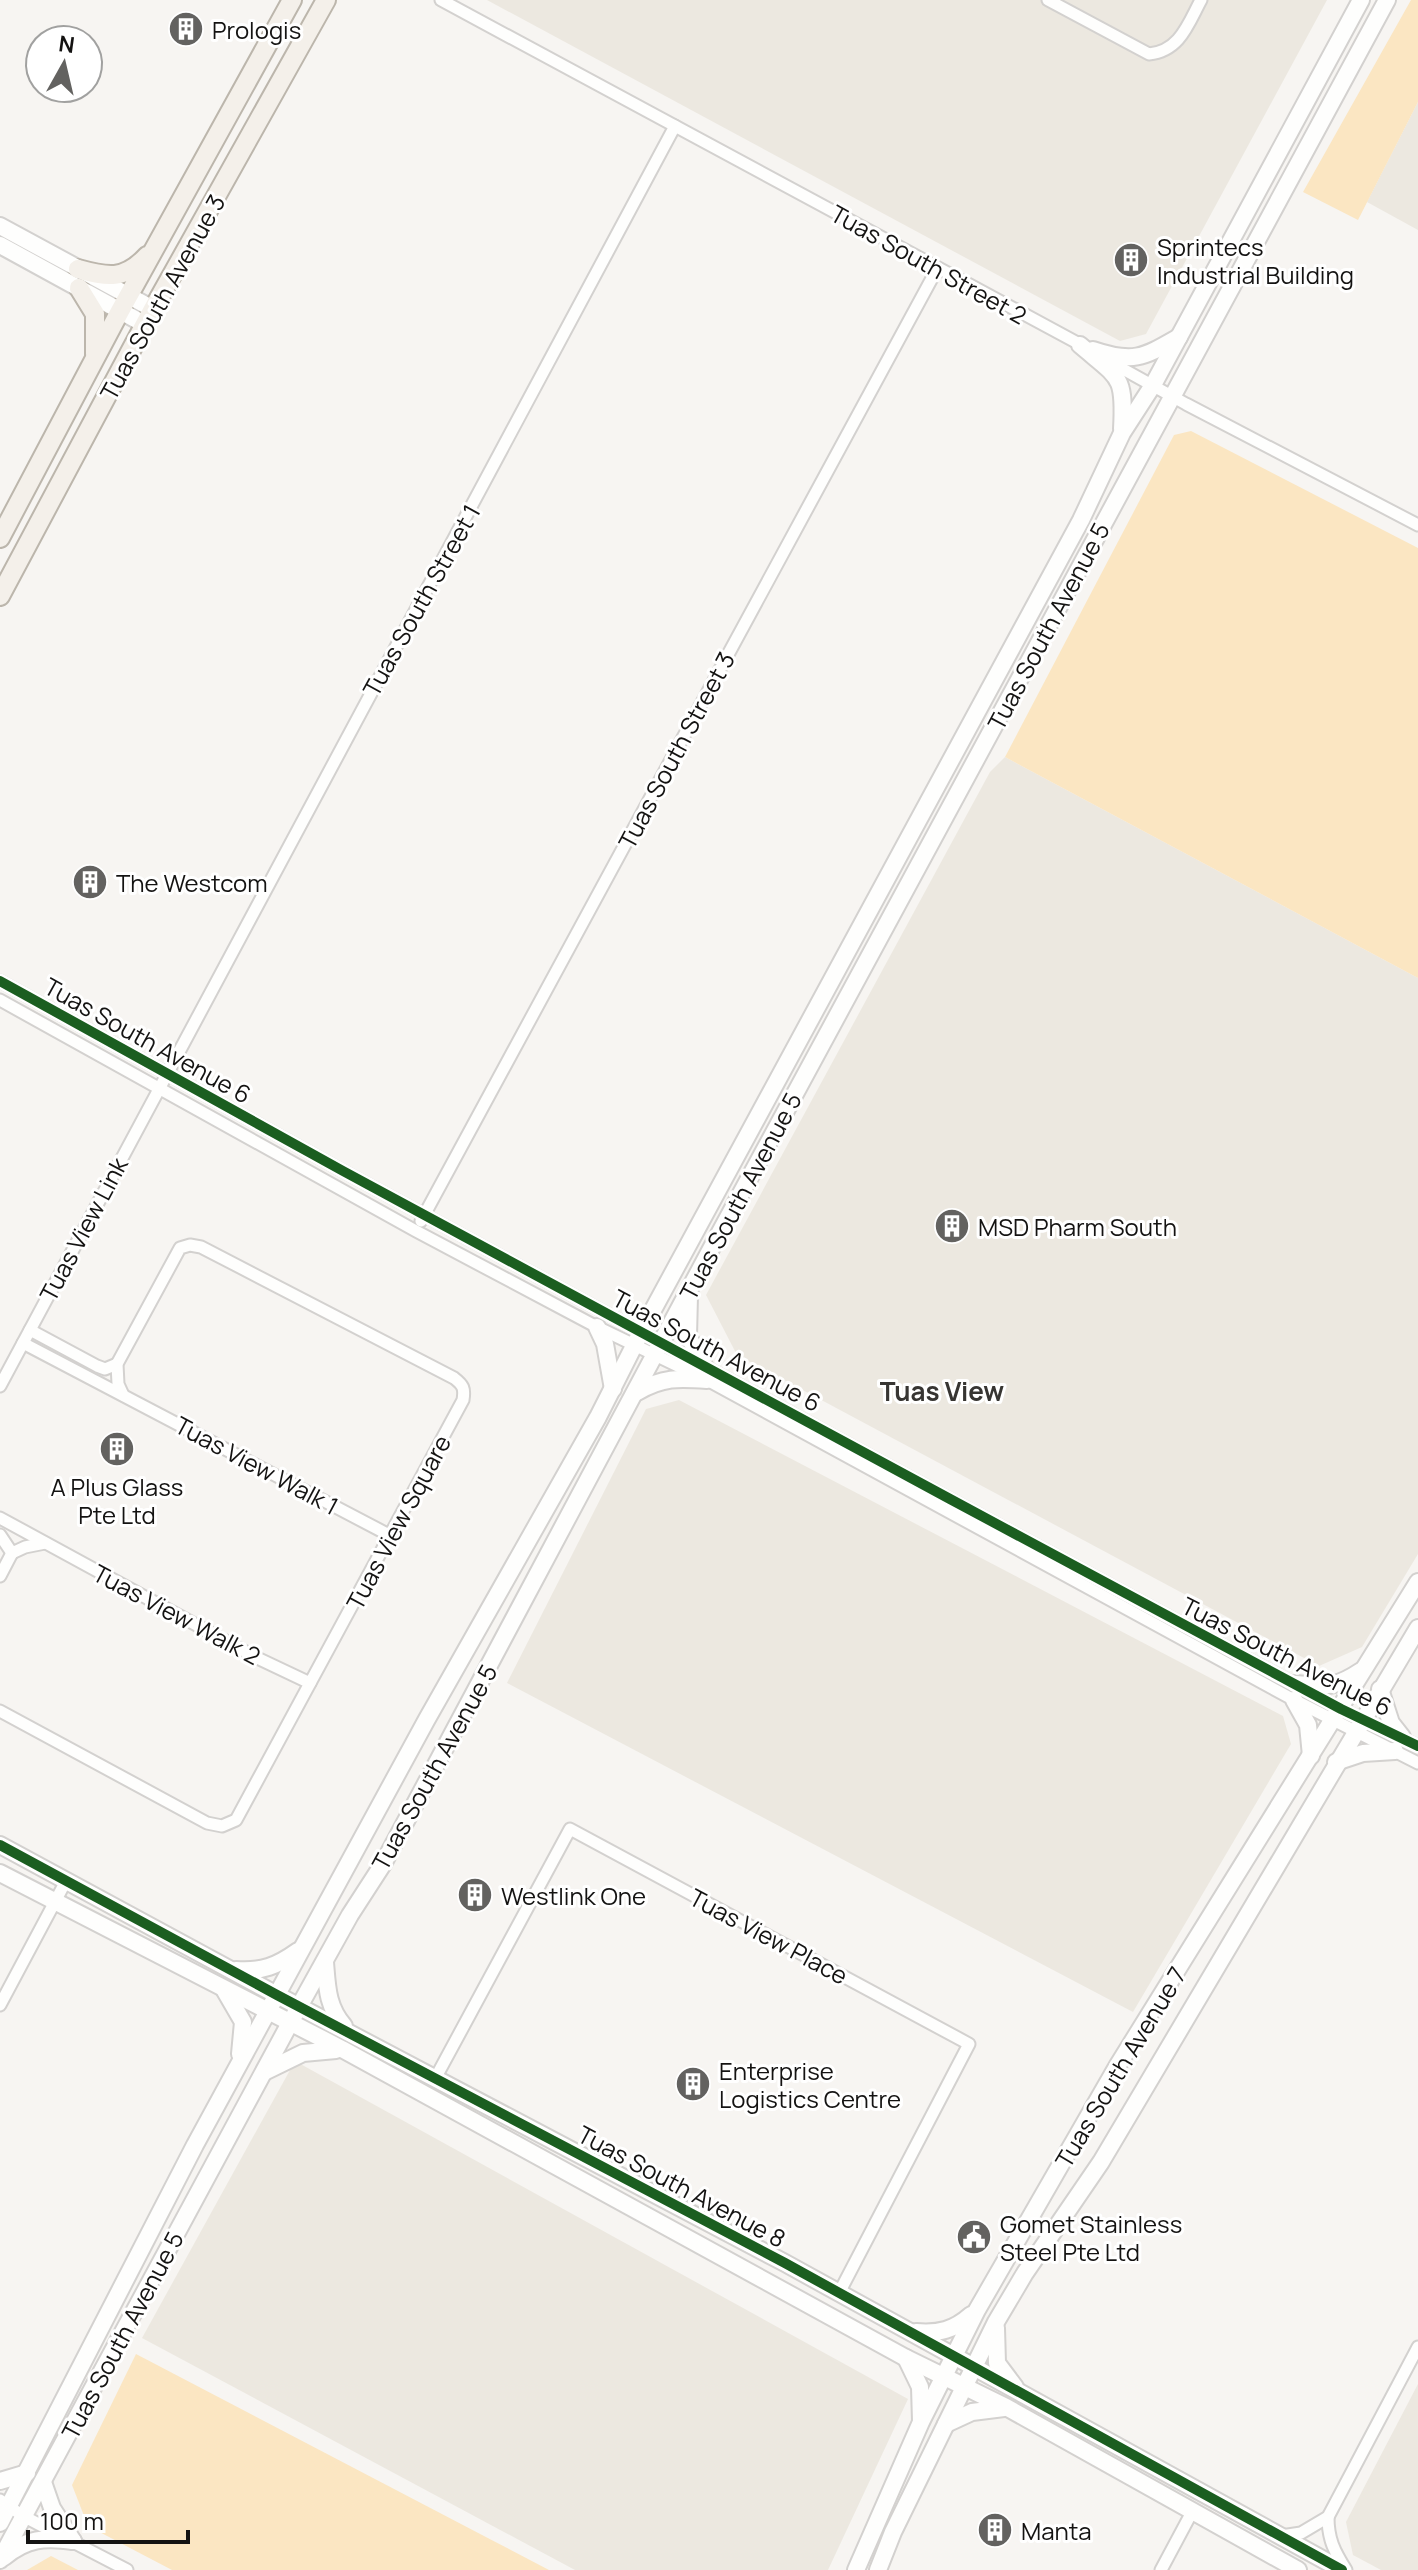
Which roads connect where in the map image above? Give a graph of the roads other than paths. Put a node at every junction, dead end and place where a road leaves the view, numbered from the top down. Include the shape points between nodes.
1 (292, 0) edge
2 (326, 0) edge
3 (441, 0) edge
4 (1048, 0) edge
5 (1201, 0) edge
6 (1361, 0) edge
7 (1387, 0) edge
8 (675, 126) junction
9 (0, 226) edge
10 (0, 245) edge
11 (156, 247) junction
12 (78, 269) junction
13 (937, 269) junction
14 (79, 288) junction
15 (124, 304) junction
16 (150, 317) junction
17 (1179, 337) junction
18 (1080, 345) junction
19 (95, 361) junction
20 (1153, 385) junction
21 (1172, 397) junction
22 (1122, 433) junction
23 (1418, 525) edge
24 (0, 538) edge
25 (0, 596) edge
26 (0, 981) edge
27 (0, 1000) edge
28 (166, 1073) junction
29 (158, 1088) junction
30 (424, 1215) junction
31 (416, 1231) junction
32 (689, 1291) junction
33 (597, 1327) junction
34 (30, 1330) junction
35 (638, 1338) junction
36 (23, 1343) junction
37 (659, 1348) junction
38 (117, 1364) junction
39 (706, 1372) junction
40 (0, 1386) edge
41 (613, 1389) junction
42 (637, 1392) junction
43 (123, 1395) junction
44 (0, 1518) edge
45 (0, 1535) edge
46 (391, 1536) junction
47 (45, 1543) junction
48 (12, 1553) junction
49 (0, 1576) edge
50 (1418, 1582) edge
51 (1418, 1628) edge
52 (1365, 1668) junction
53 (310, 1683) junction
54 (1380, 1689) junction
55 (1294, 1692) junction
56 (0, 1711) edge
57 (1337, 1715) junction
58 (1359, 1724) junction
59 (1398, 1744) junction
60 (1418, 1746) edge
61 (1311, 1756) junction
62 (1336, 1762) junction
63 (1418, 1763) edge
64 (0, 1845) edge
65 (0, 1873) edge
66 (66, 1881) junction
67 (55, 1901) junction
68 (304, 1947) junction
69 (325, 1961) junction
70 (230, 1969) junction
71 (224, 1990) junction
72 (277, 1995) junction
73 (0, 2005) edge
74 (300, 2006) junction
75 (268, 2012) junction
76 (290, 2023) junction
77 (351, 2033) junction
78 (342, 2049) junction
79 (236, 2071) junction
80 (263, 2073) junction
81 (436, 2077) junction
82 (839, 2293) junction
83 (977, 2310) junction
84 (996, 2322) junction
85 (906, 2331) junction
86 (1418, 2347) edge
87 (954, 2357) junction
88 (906, 2358) junction
89 (974, 2367) junction
90 (944, 2377) junction
91 (964, 2386) junction
92 (1022, 2395) junction
93 (1006, 2407) junction
94 (921, 2422) junction
95 (946, 2424) junction
96 (27, 2473) junction
97 (0, 2481) edge
98 (43, 2482) junction
99 (5, 2502) edge
100 (1192, 2512) junction
101 (23, 2516) junction
102 (1328, 2517) junction
103 (0, 2523) edge
104 (1280, 2537) junction
105 (73, 2541) junction
106 (0, 2560) edge
107 (127, 2570) edge
108 (856, 2570) edge
109 (878, 2570) edge
110 (1161, 2570) edge
111 (1298, 2570) edge
112 (1344, 2570) edge

1 - 11 main road, Tuas South Avenue 3
2 - 16 main road, Tuas South Avenue 3
3 - 8 street, Tuas South Street 2
4 - 5 street via 1149,54 1177,43
6 - 17 main road, Tuas South Avenue 5
7 - 21 main road, Tuas South Avenue 5
8 - 13 street, Tuas South Street 2
8 - 28 street, Tuas South Street 1
9 - 12 main road
10 - 14 main road
11 - 12 main road via 124,274 106,277
11 - 15 main road, Tuas South Avenue 3
12 - 15 main road
13 - 18 street, Tuas South Street 2
13 - 30 street, Tuas South Street 3
14 - 15 main road
14 - 19 main road via 95,314
15 - 16 main road
15 - 19 main road, Tuas South Avenue 3
16 - 25 main road, Tuas South Avenue 3
17 - 18 main road via 1146,356 1116,358
17 - 20 main road, Tuas South Avenue 5
18 - 20 street, Tuas South Street 2
18 - 22 main road via 1121,384
19 - 24 main road, Tuas South Avenue 3
20 - 21 street, Tuas South Street 2
20 - 22 main road, Tuas South Avenue 5
21 - 23 street, Tuas South Street 2
21 - 32 main road, Tuas South Avenue 5
22 - 35 main road, Tuas South Avenue 5 via 1081,520
26 - 28 street, Tuas South Avenue 6
27 - 29 street, Tuas South Avenue 6
28 - 29 street, Tuas View Link
28 - 30 street, Tuas South Avenue 6
29 - 31 street, Tuas South Avenue 6
29 - 34 street, Tuas View Link
30 - 31 street, Tuas South Street 3
30 - 35 street, Tuas South Avenue 6
31 - 33 street, Tuas South Avenue 6
32 - 37 main road, Tuas South Avenue 5
32 - 39 main road via 688,1336
33 - 35 street, Tuas South Avenue 6
33 - 41 main road
34 - 36 street, Tuas View Link
34 - 38 street via 97,1366
35 - 37 street, Tuas South Avenue 6
35 - 41 main road, Tuas South Avenue 5
36 - 40 street, Tuas View Link
36 - 43 street, Tuas View Walk 1
37 - 39 street, Tuas South Avenue 6
37 - 42 main road, Tuas South Avenue 5
38 - 43 street
38 - 46 street, Tuas View Square via 180,1248 190,1245 454,1378 463,1385 463,1400
39 - 42 main road
39 - 55 street, Tuas South Avenue 6
41 - 68 main road, Tuas South Avenue 5
42 - 69 main road, Tuas South Avenue 5
43 - 46 street, Tuas View Walk 1
44 - 47 street, Tuas View Walk 2
45 - 48 street
46 - 53 street, Tuas View Square
47 - 48 street
47 - 53 street, Tuas View Walk 2
48 - 49 street
50 - 52 main road, Tuas South Avenue 7
51 - 54 main road, Tuas South Avenue 7
52 - 55 main road via 1343,1683
52 - 57 main road, Tuas South Avenue 7
53 - 56 street, Tuas View Square via 236,1820 222,1826 207,1823
54 - 58 main road, Tuas South Avenue 7
54 - 59 main road
55 - 57 street, Tuas South Avenue 6
55 - 61 main road via 1308,1725
57 - 58 street, Tuas South Avenue 6
57 - 61 main road, Tuas South Avenue 7
58 - 59 street, Tuas South Avenue 6
58 - 62 main road, Tuas South Avenue 7
59 - 60 street, Tuas South Avenue 6
59 - 62 main road
59 - 63 street, Tuas South Avenue 6
61 - 83 main road, Tuas South Avenue 7 via 1118,2065
62 - 84 main road, Tuas South Avenue 7 via 1101,2162
64 - 66 main road, Tuas South Avenue 8
65 - 67 main road, Tuas South Avenue 8
66 - 67 street
66 - 70 main road, Tuas South Avenue 8
67 - 71 main road, Tuas South Avenue 8
67 - 73 street
68 - 70 main road via 273,1968
68 - 72 main road, Tuas South Avenue 5
69 - 74 main road, Tuas South Avenue 5
69 - 77 main road via 332,2009
70 - 72 main road, Tuas South Avenue 8
71 - 75 main road, Tuas South Avenue 8
71 - 79 main road via 243,2022
72 - 74 main road, Tuas South Avenue 8
72 - 75 main road, Tuas South Avenue 5
74 - 76 main road, Tuas South Avenue 5
74 - 77 main road, Tuas South Avenue 8
75 - 76 main road, Tuas South Avenue 8
75 - 79 main road, Tuas South Avenue 5
76 - 78 main road, Tuas South Avenue 8
76 - 80 main road, Tuas South Avenue 5
77 - 81 main road, Tuas South Avenue 8
78 - 80 main road via 303,2053
78 - 88 main road, Tuas South Avenue 8
79 - 96 main road, Tuas South Avenue 5
80 - 98 main road, Tuas South Avenue 5
81 - 82 main road, Tuas South Avenue 8
81 - 82 street, Tuas View Place via 570,1829 969,2044
82 - 85 main road, Tuas South Avenue 8
83 - 85 main road via 945,2331
83 - 87 main road, Tuas South Avenue 7
84 - 89 main road, Tuas South Avenue 7
84 - 92 main road via 997,2363
85 - 87 main road, Tuas South Avenue 8
86 - 102 street
87 - 89 main road, Tuas South Avenue 8
87 - 90 main road, Tuas South Avenue 7
88 - 90 main road, Tuas South Avenue 8
88 - 94 main road via 920,2387
89 - 91 main road, Tuas South Avenue 7
89 - 92 main road, Tuas South Avenue 8
90 - 91 main road, Tuas South Avenue 8
90 - 94 main road, Tuas South Avenue 7
91 - 93 main road, Tuas South Avenue 8
91 - 95 main road, Tuas South Avenue 7
92 - 104 main road, Tuas South Avenue 8
93 - 95 main road via 972,2412
93 - 100 main road, Tuas South Avenue 8
94 - 108 main road, Tuas South Avenue 7
95 - 109 main road, Tuas South Avenue 7
96 - 97 main road
96 - 99 main road, Tuas South Avenue 5
98 - 101 main road, Tuas South Avenue 5
98 - 105 main road
99 - 101 street
99 - 103 main road, Tuas South Avenue 5
100 - 110 street
100 - 111 main road, Tuas South Avenue 8
101 - 105 street
101 - 106 main road, Tuas South Avenue 5
102 - 104 street via 1301,2533
102 - 112 street via 1331,2546
104 - 112 main road, Tuas South Avenue 8
105 - 106 main road via 29,2540
105 - 107 street

